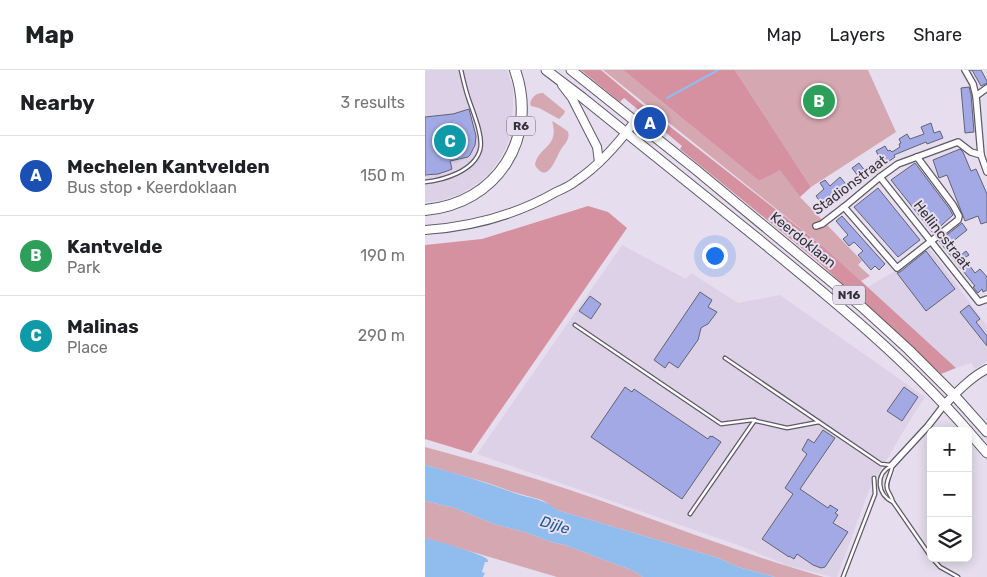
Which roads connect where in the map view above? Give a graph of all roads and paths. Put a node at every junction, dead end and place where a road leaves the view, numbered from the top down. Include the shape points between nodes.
1 (461, 70) edge
2 (515, 70) edge
3 (546, 70) edge
4 (571, 70) edge
5 (965, 70) edge
6 (558, 80) junction
7 (987, 88) edge
8 (976, 96) junction
9 (635, 121) junction
10 (626, 133) junction
11 (981, 155) junction
12 (917, 157) junction
13 (599, 162) junction
14 (987, 172) edge
15 (880, 177) junction
16 (425, 182) edge
17 (844, 207) junction
18 (425, 210) edge
19 (816, 226) dead end
20 (425, 230) edge
21 (930, 241) junction
22 (987, 299) edge
23 (575, 325) dead end
24 (725, 358) dead end
25 (987, 369) edge
26 (955, 395) junction
27 (945, 404) junction
28 (755, 420) junction
29 (819, 422) junction
30 (965, 427) edge
31 (987, 432) edge
32 (972, 436) edge
33 (987, 453) edge
34 (892, 465) junction
35 (874, 478) dead end
36 (893, 502) junction
37 (691, 514) dead end
38 (927, 551) edge
39 (936, 562) edge
40 (843, 577) edge
41 (958, 577) edge

1 - 16 lane via 479,135 480,151 468,167 447,178
2 - 18 highway, R6 via 521,88 522,119 511,156 496,177 471,196
3 - 6 main road, N16
4 - 9 main road, N16
5 - 8 street
6 - 10 main road, N16
6 - 13 street via 587,126 597,147
7 - 8 street
8 - 11 street
9 - 10 street
9 - 26 main road, Keerdoklaan / N16 via 862,306
10 - 13 street
10 - 27 main road, Keerdoklaan / N16 via 815,285
11 - 12 street, Stadionstraat via 958,142
11 - 14 street
12 - 15 street, Stadionstraat via 898,164
12 - 21 street via 959,216
13 - 20 street via 575,182 511,213 464,226
15 - 17 street, Stadionstraat
15 - 21 street, Hellincstraat
17 - 19 street, Stadionstraat
17 - 21 street via 897,268
21 - 22 street, Hellincstraat via 979,302
23 - 28 lane via 721,424
24 - 29 lane
25 - 26 street
26 - 27 street
26 - 31 main road, Keerdoklaan / N16
27 - 30 main road, Keerdoklaan / N16
27 - 34 street
28 - 29 lane via 787,428
28 - 37 lane
29 - 34 lane via 881,464
32 - 33 main road, Keerdoklaan / N16
34 - 36 lane via 887,486
34 - 36 lane via 883,472 880,484 884,496
35 - 40 lane via 875,494
36 - 38 lane
39 - 41 lane

